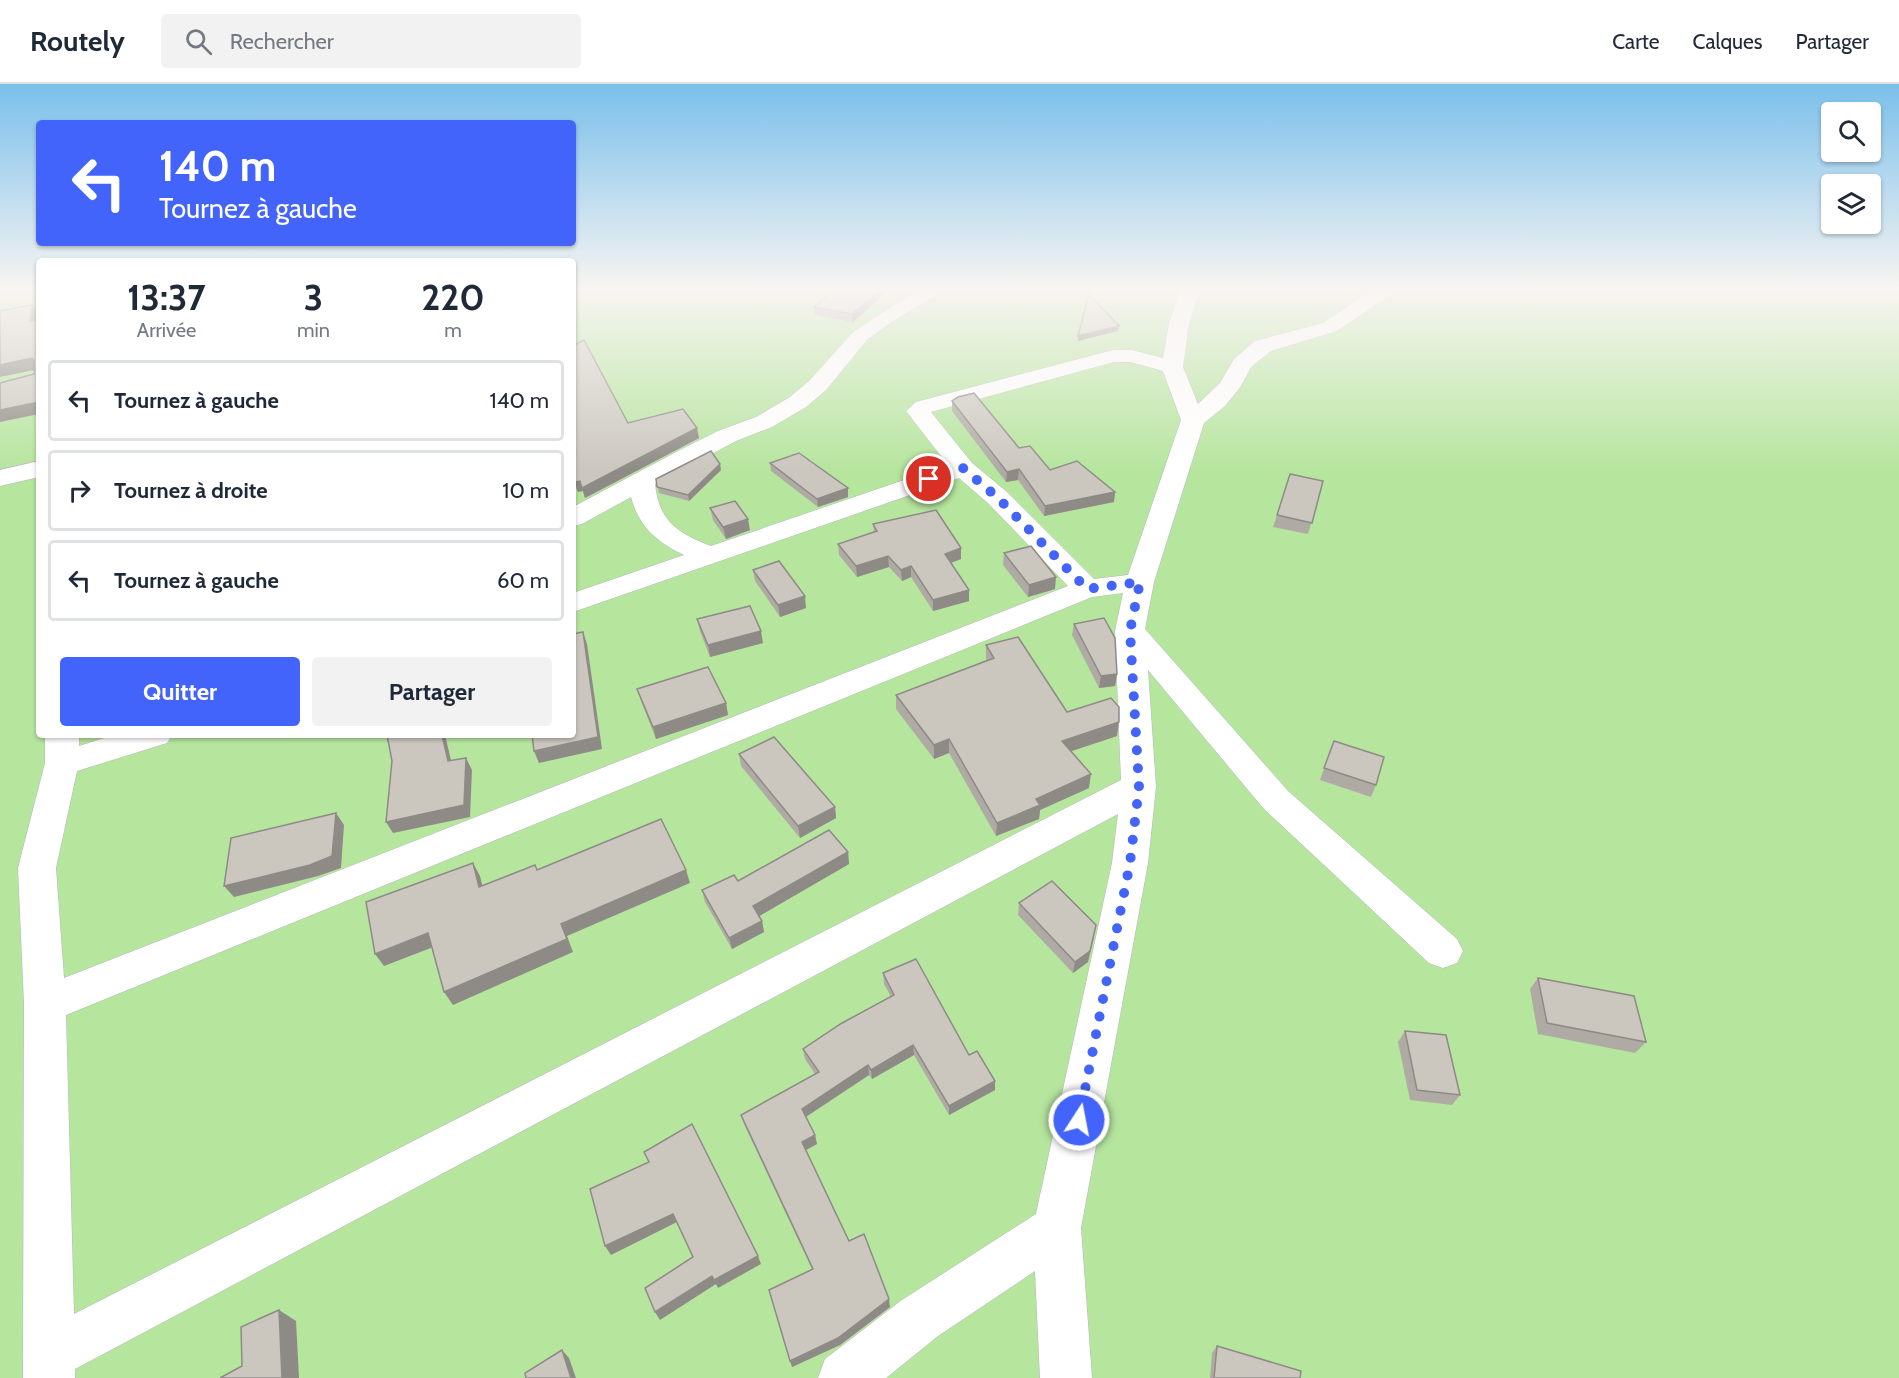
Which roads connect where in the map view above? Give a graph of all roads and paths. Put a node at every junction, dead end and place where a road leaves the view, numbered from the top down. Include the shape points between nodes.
1 (846, 350) edge
2 (1175, 350) edge
3 (1258, 350) edge
4 (1172, 367) junction
5 (1193, 420) junction
6 (963, 468) junction
7 (36, 469) edge
8 (0, 478) edge
9 (642, 480) junction
10 (577, 508) edge
11 (709, 555) junction
12 (1140, 582) junction
13 (1087, 589) junction
14 (576, 602) edge
15 (1130, 631) junction
16 (135, 738) edge
17 (62, 749) edge
18 (1139, 787) junction
19 (1443, 951) dead end
20 (45, 1004) junction
21 (1058, 1228) junction
22 (49, 1366) edge
23 (844, 1378) edge
24 (1066, 1378) edge

1 - 9 street via 818,385 798,402
2 - 4 street
3 - 5 street via 1242,364 1217,401
4 - 5 street
4 - 6 street via 1132,356 1113,356 918,411
5 - 12 street
6 - 11 street
6 - 13 street
7 - 8 street
9 - 10 street
9 - 11 street via 643,499 651,520 680,544
11 - 14 street
12 - 13 street
12 - 15 street
13 - 20 street
15 - 18 street
15 - 19 street via 1270,794
16 - 17 street
17 - 20 street via 37,868
18 - 21 street via 1130,863
18 - 22 street
20 - 22 street
21 - 23 street via 920,1317
21 - 24 street

